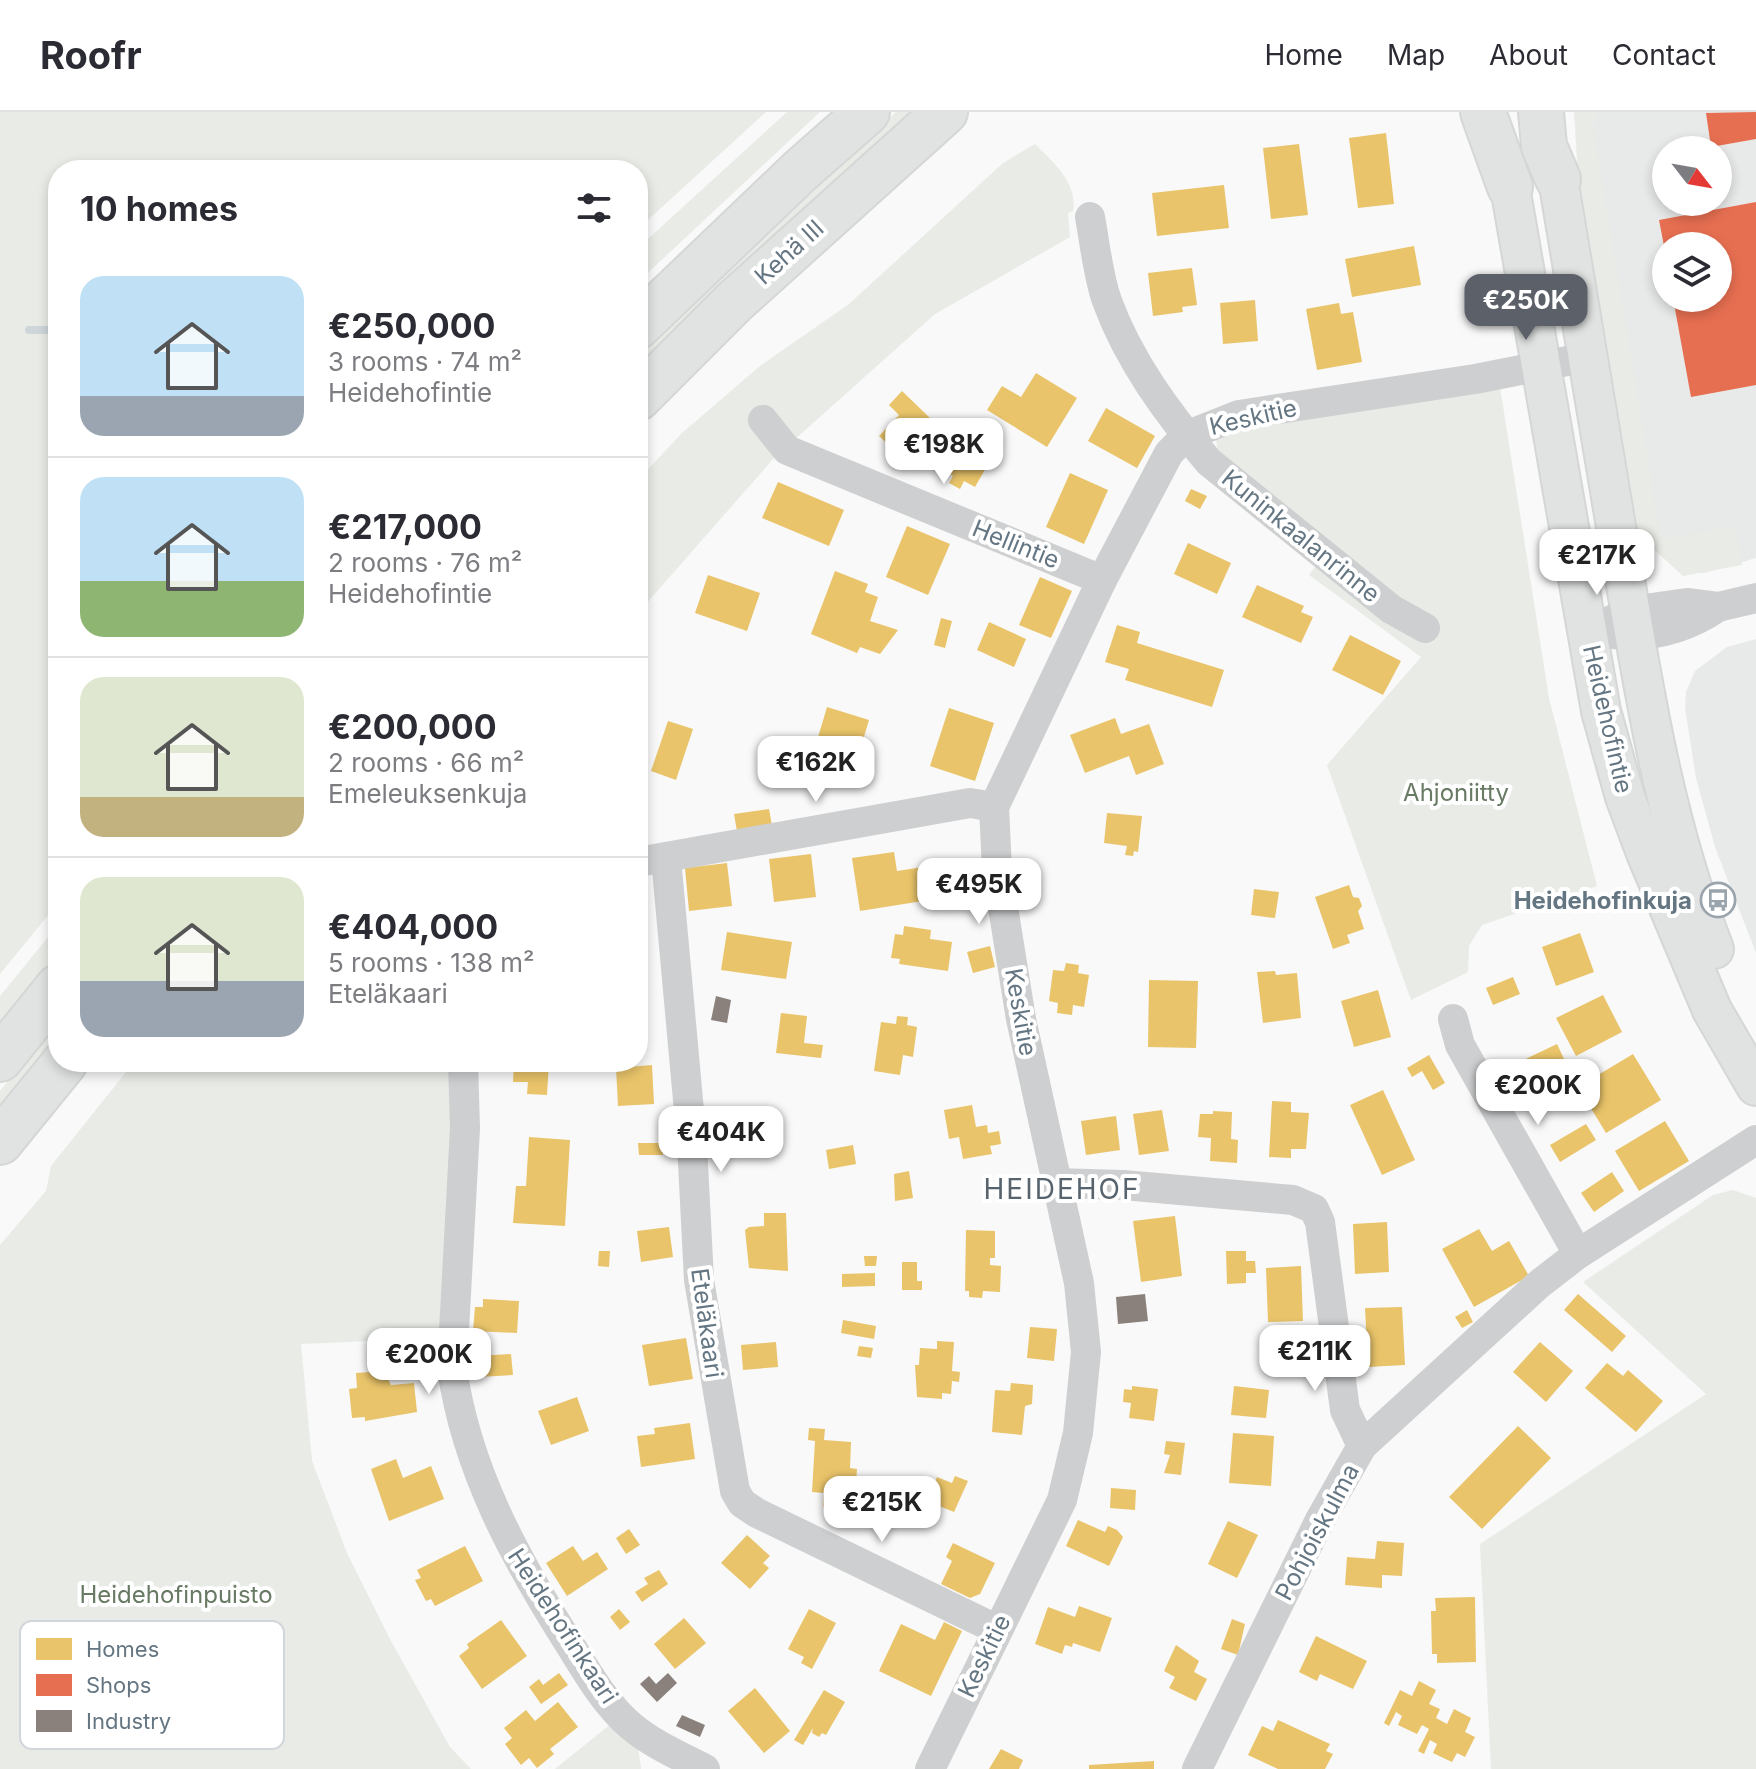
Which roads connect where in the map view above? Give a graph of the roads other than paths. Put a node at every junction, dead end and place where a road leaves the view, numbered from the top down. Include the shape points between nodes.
1 (867, 112) edge
2 (945, 112) edge
3 (1483, 112) edge
4 (1508, 112) edge
5 (1541, 112) edge
6 (1561, 112) edge
7 (1558, 179) junction
8 (1510, 187) junction
9 (1090, 217) dead end
10 (648, 316) edge
11 (1588, 357) junction
12 (1542, 367) junction
13 (648, 388) edge
14 (763, 420) dead end
15 (1186, 436) junction
16 (1102, 580) junction
17 (1756, 598) edge
18 (1632, 623) junction
19 (1425, 628) dead end
20 (1588, 632) junction
21 (994, 807) junction
22 (652, 860) edge
23 (48, 999) edge
24 (1453, 1019) dead end
25 (1756, 1038) edge
26 (0, 1059) edge
27 (57, 1072) edge
28 (463, 1072) edge
29 (1756, 1086) edge
30 (1756, 1140) edge
31 (0, 1142) edge
32 (1056, 1183) junction
33 (1578, 1254) junction
34 (1362, 1446) junction
35 (996, 1629) junction
36 (705, 1769) edge
37 (930, 1769) edge
38 (1197, 1769) edge

1 - 10 highway
2 - 13 highway, Kehä III via 734,302
3 - 8 highway
4 - 8 highway
5 - 7 highway via 1544,146
6 - 7 highway
7 - 11 main road, Heidehofintie
8 - 12 main road, Heidehofintie
9 - 15 street, Kuninkaalanrinne via 1106,300 1146,380
11 - 12 street, Keskitie
11 - 18 main road, Heidehofintie
12 - 15 street, Keskitie via 1239,415
12 - 20 main road, Heidehofintie
14 - 16 street, Hellintie via 787,450
15 - 16 street, Keskitie via 1169,453
15 - 19 street, Kuninkaalanrinne via 1209,462 1391,609
16 - 21 street, Keskitie
17 - 18 street via 1718,607 1694,623
18 - 20 street
18 - 25 main road, Heidehofintie via 1670,819 1692,894
20 - 29 main road, Heidehofintie via 1601,711 1625,797 1712,1010
21 - 22 street via 970,803
21 - 32 street, Keskitie via 997,870 1021,1019
22 - 35 street, Eteläkaari via 692,1144 699,1280 735,1491 757,1513
23 - 26 highway
24 - 33 street via 1460,1045
27 - 31 highway
28 - 36 street, Heidehofinkaari via 452,1368 457,1405 520,1567 593,1680 628,1724
30 - 33 street
32 - 34 street, Pohjoiskulma via 1293,1200 1314,1209 1345,1410
32 - 35 street, Keskitie via 1083,1308 1086,1352 1078,1433 1062,1500
33 - 34 street
34 - 38 street, Pohjoiskulma
35 - 37 street, Keskitie

